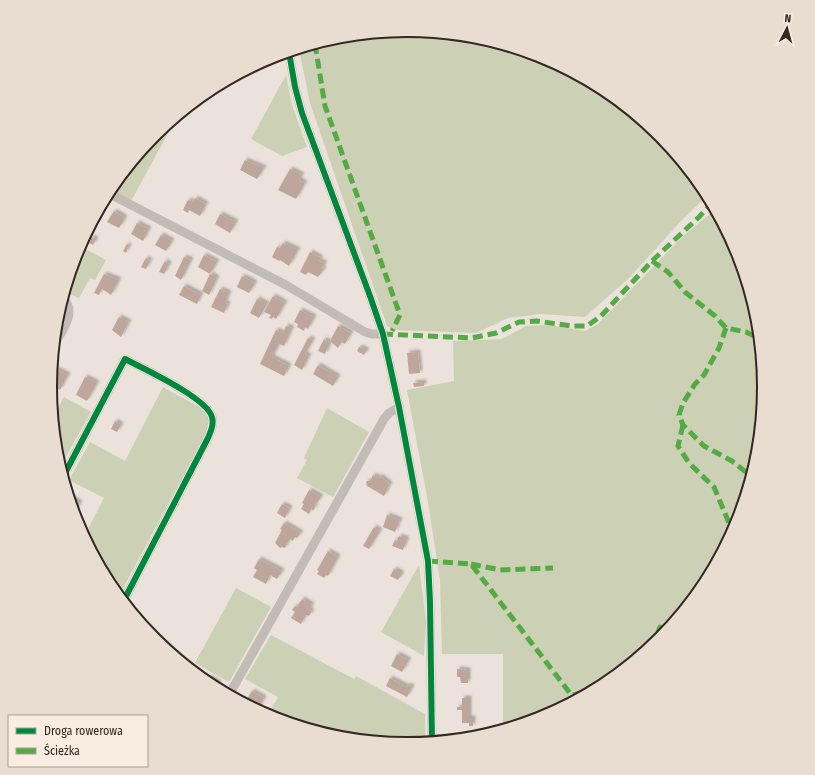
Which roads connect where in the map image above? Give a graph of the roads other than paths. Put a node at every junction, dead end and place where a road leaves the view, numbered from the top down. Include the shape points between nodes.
1 (290, 58) edge
2 (114, 196) edge
3 (67, 305) edge
4 (62, 329) edge
5 (383, 334) junction
6 (399, 407) junction
7 (67, 469) edge
8 (126, 596) edge
9 (231, 691) edge
10 (432, 737) edge

1 - 5 street via 302,113
2 - 5 street via 286,285 365,332
3 - 4 street via 69,316
5 - 6 street
6 - 9 street via 384,419
6 - 10 street via 428,561
7 - 8 street via 125,359 202,403 210,412 213,419 208,438

